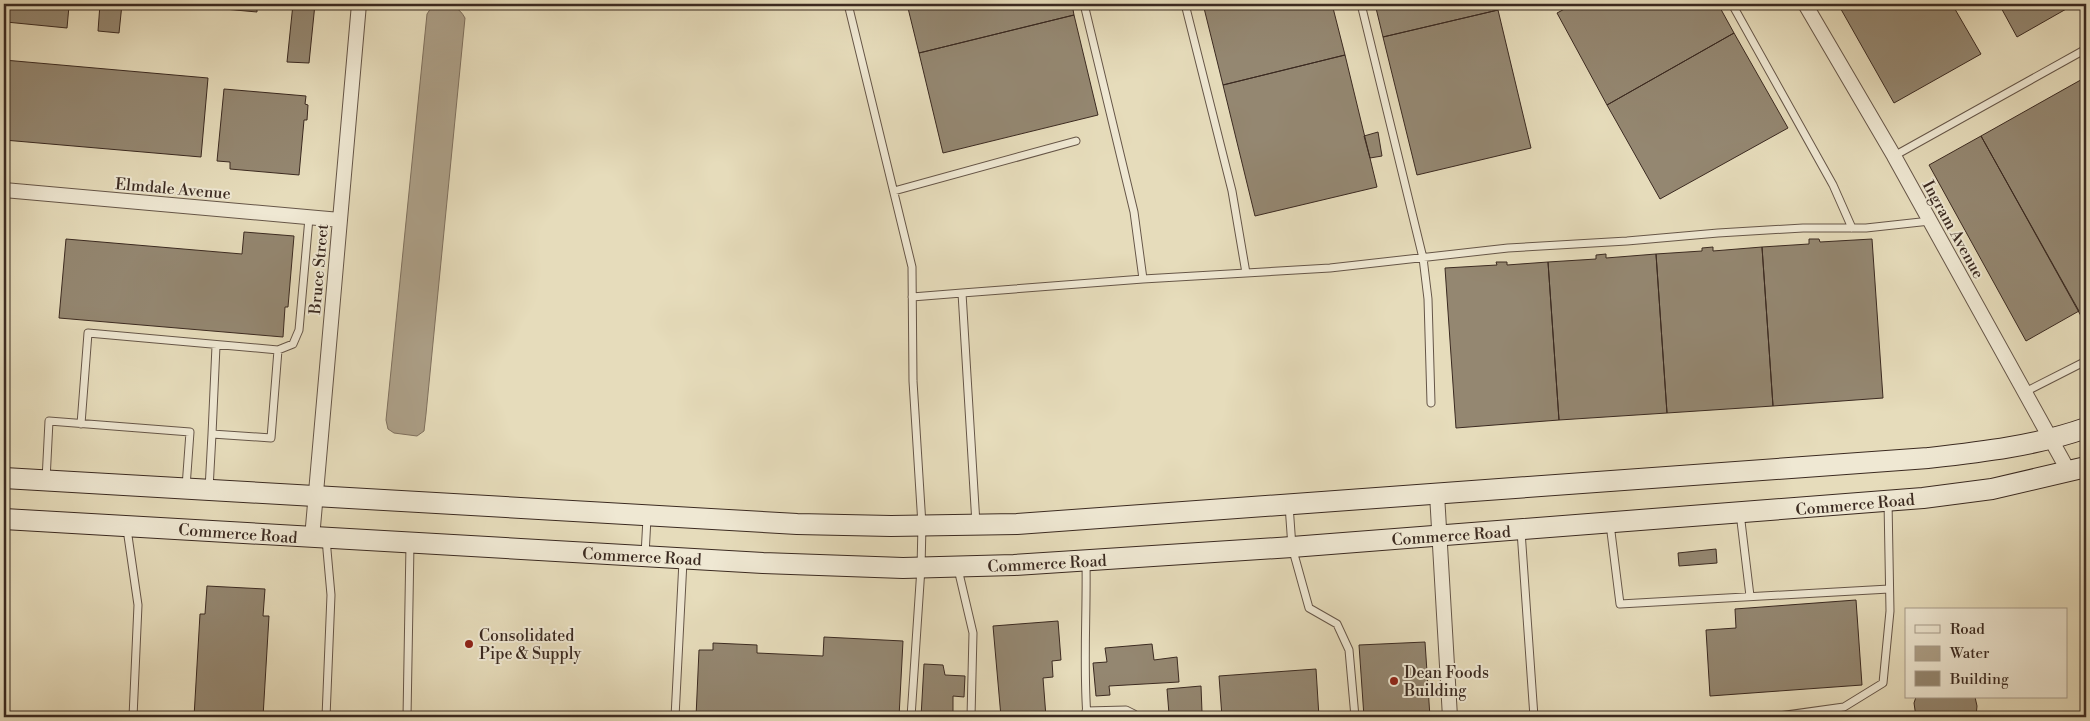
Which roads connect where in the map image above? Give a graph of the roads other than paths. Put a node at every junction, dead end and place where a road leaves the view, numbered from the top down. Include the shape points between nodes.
1 (359, 4) edge
2 (848, 4) edge
3 (1084, 4) edge
4 (1185, 4) edge
5 (1361, 4) edge
6 (1732, 4) edge
7 (1805, 4) edge
8 (2086, 50) edge
9 (1076, 141) dead end
10 (1894, 156) junction
11 (4, 190) edge
12 (894, 191) junction
13 (309, 218) junction
14 (340, 220) junction
15 (1930, 221) junction
16 (1852, 228) junction
17 (1423, 258) junction
18 (1246, 273) junction
19 (1143, 279) junction
20 (962, 293) junction
21 (912, 296) junction
22 (216, 346) junction
23 (278, 350) junction
24 (2086, 361) edge
25 (2025, 392) junction
26 (1431, 403) dead end
27 (80, 424) junction
28 (2086, 428) edge
29 (212, 434) junction
30 (2050, 439) junction
31 (2077, 470) edge
32 (4, 478) edge
33 (46, 480) junction
34 (186, 488) junction
35 (209, 490) junction
36 (1437, 494) junction
37 (316, 496) junction
38 (1888, 501) junction
39 (1289, 505) junction
40 (1740, 513) junction
41 (647, 515) junction
42 (4, 518) edge
43 (1610, 523) junction
44 (976, 525) junction
45 (126, 526) junction
46 (922, 526) junction
47 (1521, 529) junction
48 (1439, 535) junction
49 (319, 538) junction
50 (410, 543) junction
51 (1292, 547) junction
52 (645, 556) junction
53 (684, 558) junction
54 (1086, 561) junction
55 (958, 567) junction
56 (921, 568) junction
57 (1890, 589) junction
58 (1750, 596) junction
59 (1086, 714) edge
60 (133, 717) edge
61 (326, 717) edge
62 (407, 717) edge
63 (675, 717) edge
64 (911, 717) edge
65 (971, 717) edge
66 (1135, 717) edge
67 (1355, 717) edge
68 (1450, 717) edge
69 (1534, 717) edge
70 (1772, 717) edge

1 - 14 street, Bruce Street
2 - 12 lane
3 - 19 lane via 1134,212
4 - 18 lane via 1232,192
5 - 17 lane
6 - 16 lane via 1833,185
7 - 10 street, Ingram Avenue
8 - 10 lane
9 - 12 lane
10 - 15 street, Ingram Avenue
11 - 13 street, Elmdale Avenue
12 - 21 lane via 912,267
13 - 14 street, Elmdale Avenue
13 - 23 lane via 299,330 293,344
14 - 37 street, Bruce Street
15 - 16 lane
15 - 25 street, Ingram Avenue
16 - 17 lane via 1718,233 1508,248
17 - 18 lane
17 - 26 lane via 1428,299
18 - 19 lane
19 - 20 lane
20 - 21 lane
20 - 44 lane
21 - 46 lane
22 - 23 lane
22 - 27 lane via 88,332
22 - 29 lane
23 - 29 lane via 271,438
24 - 25 lane
25 - 30 street, Ingram Avenue
27 - 33 lane via 49,421
27 - 34 lane via 190,432
28 - 30 main road
29 - 35 lane
30 - 31 street, Ingram Avenue
30 - 36 main road via 1928,458
31 - 38 main road, Commerce Road via 1992,489
32 - 33 main road
33 - 34 main road
34 - 35 main road
35 - 37 main road
36 - 39 main road
36 - 48 street
37 - 41 main road
37 - 49 street, Bruce Street
38 - 40 main road, Commerce Road
38 - 57 lane
39 - 44 main road
39 - 51 lane
40 - 43 main road, Commerce Road
40 - 58 lane
41 - 46 main road via 828,525
41 - 52 lane
42 - 45 main road, Commerce Road
43 - 47 main road, Commerce Road
43 - 58 lane via 1620,604
44 - 46 main road
45 - 49 main road, Commerce Road
45 - 60 lane via 138,605
46 - 56 lane
47 - 48 main road, Commerce Road
47 - 69 lane
48 - 51 main road, Commerce Road
48 - 68 street
49 - 50 main road, Commerce Road
49 - 61 lane via 331,595
50 - 52 main road, Commerce Road
50 - 62 lane
51 - 54 main road, Commerce Road
51 - 67 lane via 1309,608 1337,624 1349,650
52 - 53 main road, Commerce Road
53 - 56 main road, Commerce Road
53 - 63 lane
54 - 55 main road, Commerce Road
54 - 59 lane
55 - 56 main road, Commerce Road
55 - 65 lane via 973,633
56 - 64 lane
57 - 58 lane
57 - 70 lane via 1883,683 1844,707
59 - 66 lane via 1126,710

